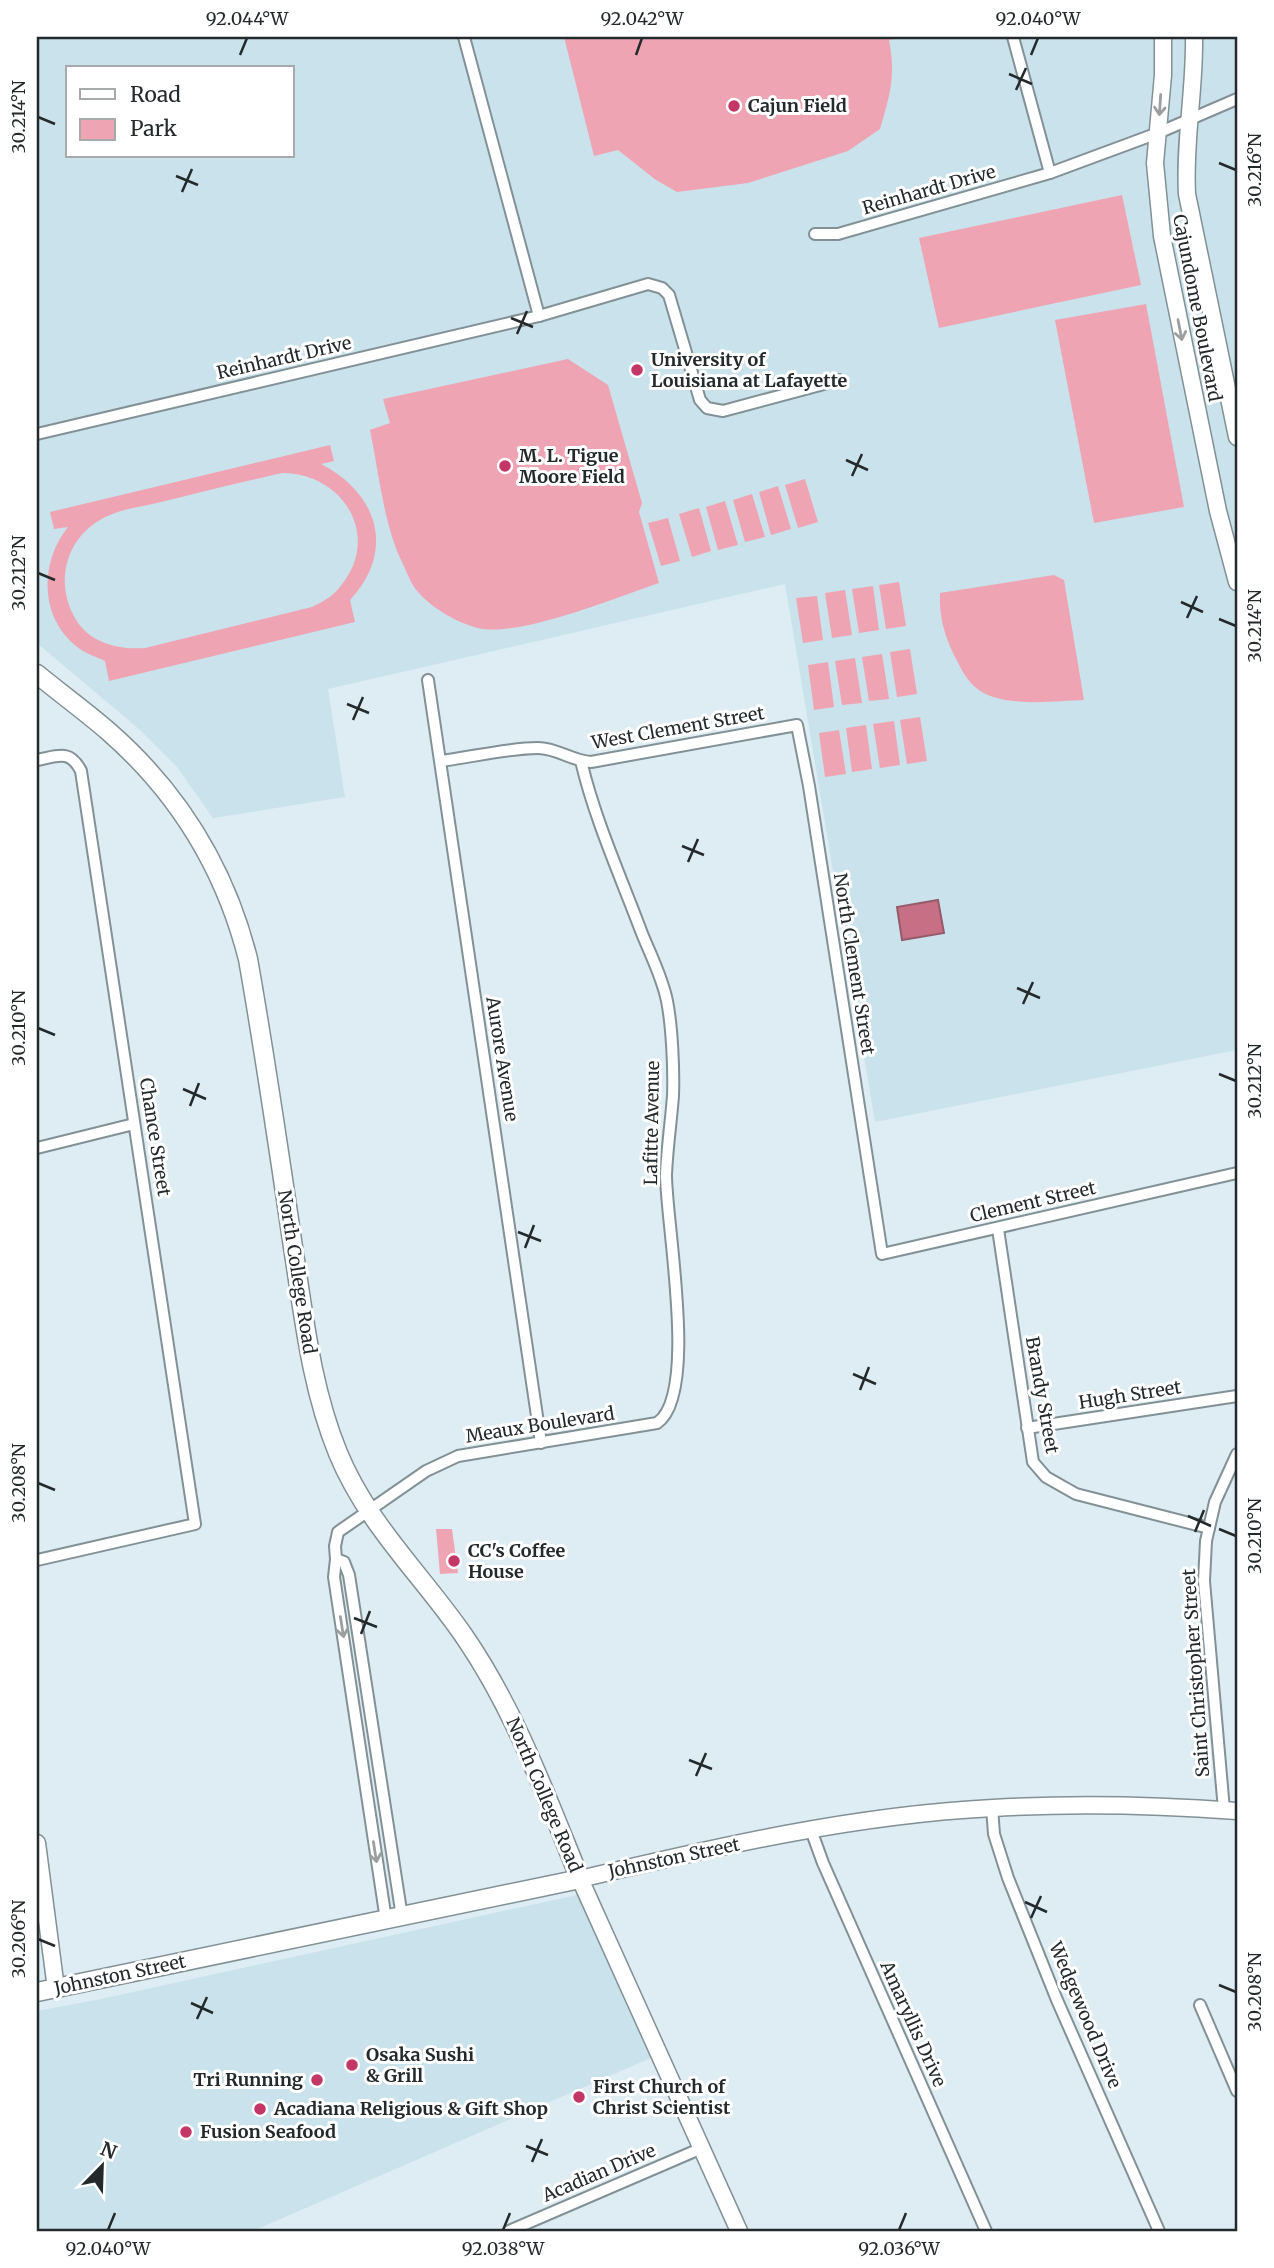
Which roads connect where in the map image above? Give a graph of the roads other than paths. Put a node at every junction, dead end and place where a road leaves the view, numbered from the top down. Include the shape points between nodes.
1 (464, 37) edge
2 (1013, 37) edge
3 (1163, 37) edge
4 (1194, 37) edge
5 (1237, 99) edge
6 (1188, 120) junction
7 (1158, 134) junction
8 (1051, 173) junction
9 (816, 234) dead end
10 (539, 316) junction
11 (839, 380) dead end
12 (37, 434) edge
13 (1237, 437) edge
14 (1237, 582) edge
15 (37, 674) edge
16 (428, 680) dead end
17 (797, 724) joint
18 (37, 760) edge
19 (441, 761) junction
20 (581, 761) junction
21 (134, 1124) junction
22 (37, 1148) edge
23 (1237, 1173) edge
24 (875, 1208) joint
25 (998, 1228) junction
26 (1237, 1396) edge
27 (667, 1415) joint
28 (1027, 1428) junction
29 (541, 1443) junction
30 (1237, 1454) edge
31 (367, 1511) junction
32 (1209, 1528) junction
33 (336, 1559) junction
34 (37, 1560) edge
35 (366, 1681) junction
36 (350, 1684) junction
37 (992, 1808) junction
38 (1231, 1811) edge
39 (811, 1830) junction
40 (37, 1843) edge
41 (580, 1879) junction
42 (394, 1918) junction
43 (56, 1989) junction
44 (37, 1992) edge
45 (1200, 2006) dead end
46 (1237, 2091) edge
47 (702, 2148) junction
48 (509, 2231) edge
49 (739, 2231) edge
50 (986, 2231) edge
51 (1159, 2231) edge

1 - 10 street
2 - 8 street
3 -> 7 main road, Cajundome Boulevard
4 - 6 main road, Cajundome Boulevard
5 - 6 street, Reinhardt Drive
6 - 7 street, Reinhardt Drive
6 - 13 main road, Cajundome Boulevard via 1185,160 1191,221
7 - 8 street, Reinhardt Drive
7 -> 14 main road, Cajundome Boulevard via 1156,187 1162,236 1218,511
8 - 9 street, Reinhardt Drive via 838,234
10 - 11 street, Reinhardt Drive via 643,285 662,288 673,304 700,400 717,411
10 - 12 street, Reinhardt Drive
15 - 31 main road, North College Road via 106,729 156,778 190,821 231,903 255,998 320,1403 339,1456
16 - 19 street, Aurore Avenue
17 - 20 street, West Clement Street
17 - 24 street, North Clement Street
18 - 21 street, Chance Street via 73,758 82,771
19 - 20 street, West Clement Street via 538,748
19 - 29 street, Aurore Avenue
20 - 27 street, Lafitte Avenue via 668,1003 673,1093 666,1176 679,1332
21 - 22 street
21 - 34 street, Chance Street via 195,1524
23 - 25 street, Clement Street
24 - 25 street, Clement Street via 882,1254
25 - 28 street, Brandy Street
26 - 28 street, Hugh Street
27 - 29 street, Meaux Boulevard via 657,1423
28 - 32 street, Brandy Street via 1033,1462 1046,1477 1076,1494
29 - 31 street, Meaux Boulevard via 447,1460
30 - 32 street, Saint Christopher Street via 1219,1490
31 - 33 street, Meaux Boulevard via 338,1532
31 - 41 main road, North College Road via 483,1665 531,1759
32 - 38 street, Saint Christopher Street via 1203,1581
33 - 35 street via 344,1562 349,1575
33 -> 36 street, Meaux Boulevard via 334,1577
35 - 36 street
35 - 42 street
36 -> 42 street, Meaux Boulevard
37 - 38 main road, Johnston Street via 1107,1805
37 - 39 main road, Johnston Street
37 - 51 street, Wedgewood Drive via 994,1834 1008,1878
39 - 41 main road, Johnston Street
39 - 50 street, Amaryllis Drive
40 - 43 main road
41 - 42 main road, Johnston Street
41 - 47 main road
42 - 43 main road, Johnston Street
43 - 44 main road, Johnston Street
45 - 46 street
47 - 48 street, Acadian Drive
47 - 49 main road

